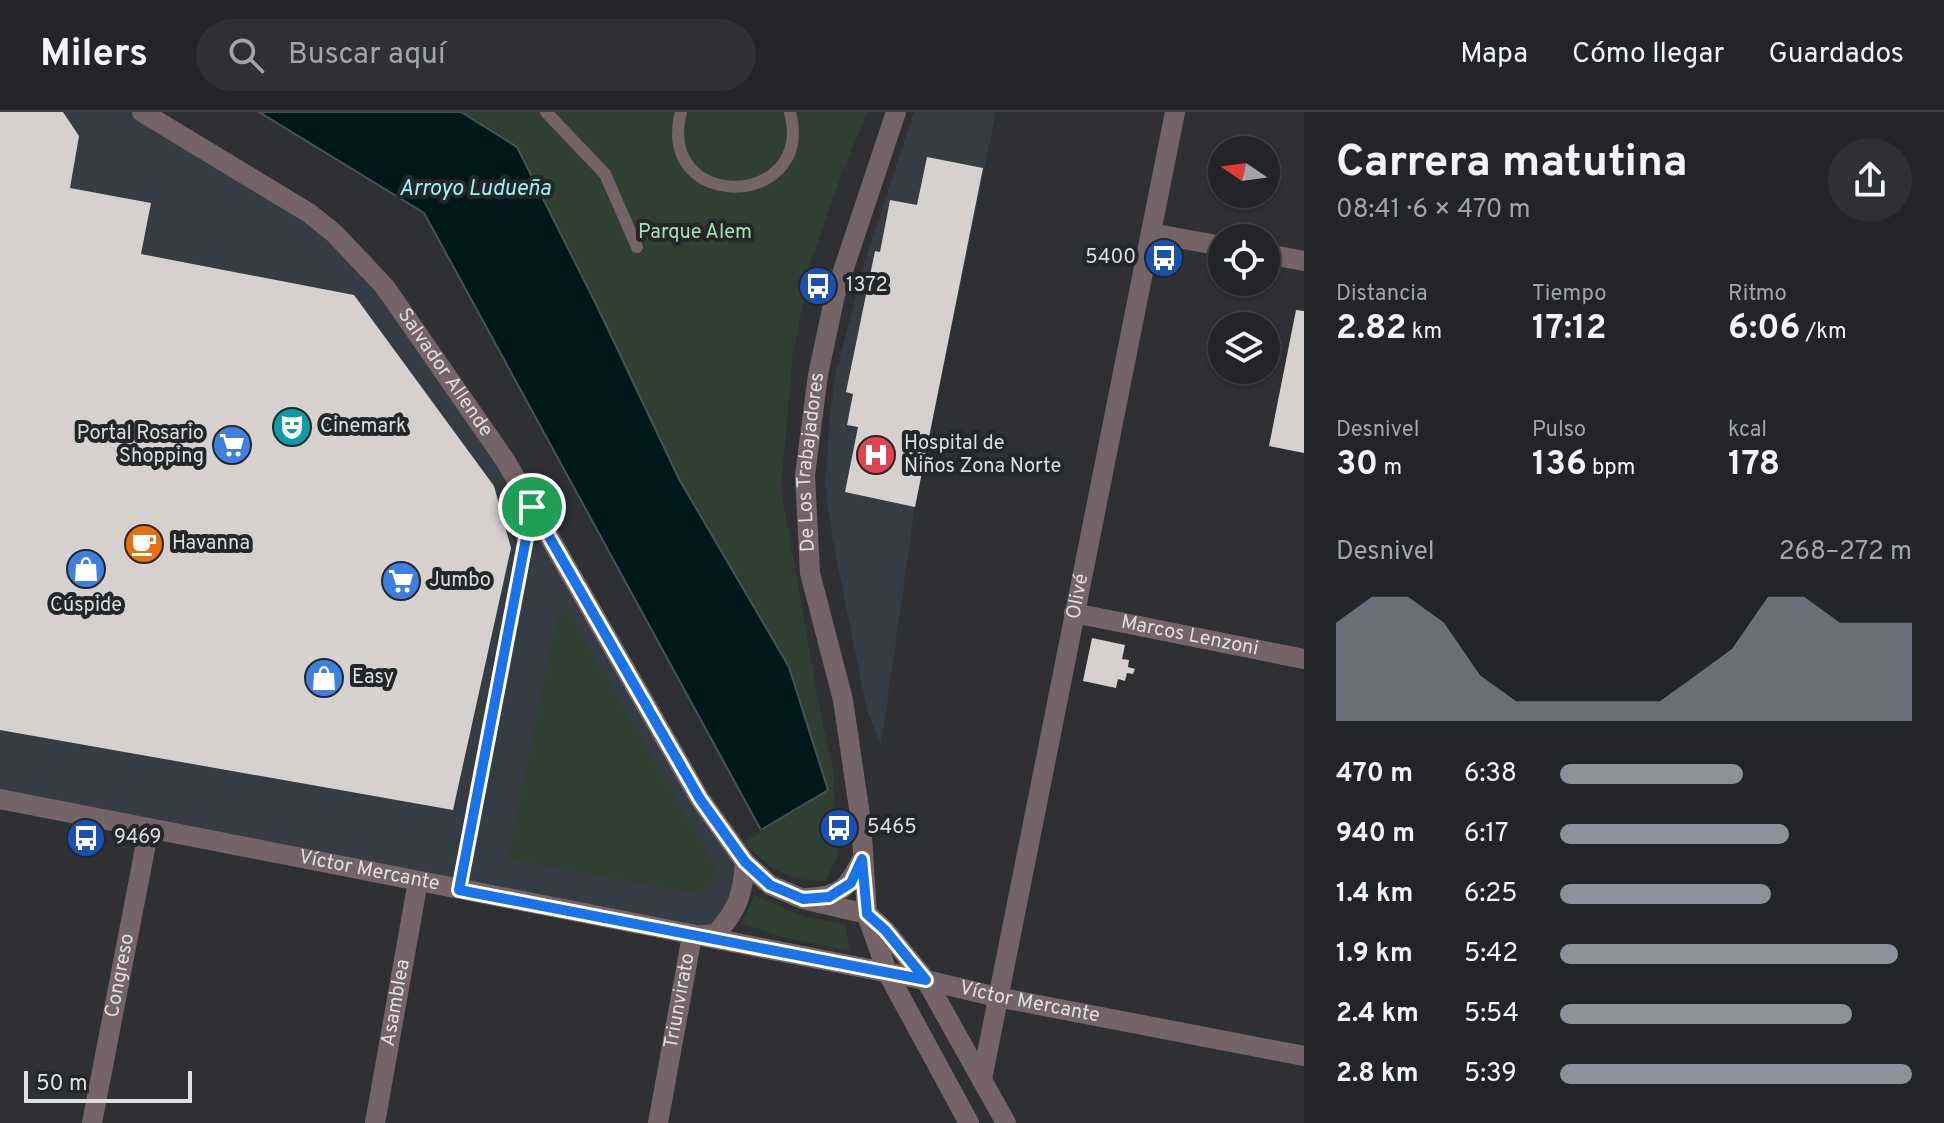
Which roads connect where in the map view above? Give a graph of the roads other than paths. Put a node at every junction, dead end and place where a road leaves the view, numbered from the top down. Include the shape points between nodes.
1 (142, 112) edge
2 (546, 112) edge
3 (669, 112) edge
4 (681, 112) edge
5 (896, 112) edge
6 (1175, 112) edge
7 (792, 113) edge
8 (677, 127) junction
9 (1151, 233) junction
10 (1208, 243) edge
11 (637, 247) dead end
12 (1280, 257) edge
13 (1304, 261) edge
14 (532, 507) junction
15 (1074, 613) junction
16 (1304, 659) edge
17 (0, 799) edge
18 (149, 828) junction
19 (862, 859) junction
20 (745, 862) junction
21 (418, 881) junction
22 (459, 890) junction
23 (803, 899) junction
24 (867, 914) junction
25 (692, 936) junction
26 (887, 972) junction
27 (926, 980) junction
28 (997, 997) junction
29 (1304, 1056) edge
30 (982, 1079) junction
31 (92, 1123) edge
32 (375, 1123) edge
33 (658, 1123) edge
34 (969, 1123) edge
35 (1006, 1123) edge

1 - 14 street, Salvador Allende via 334,233 385,287
2 - 11 lane via 605,174
3 - 8 lane
4 - 8 lane
5 - 19 street, De Los Trabajadores via 835,295 805,475 810,573 843,700
6 - 9 street, Olivé
7 - 8 lane via 793,135 777,171 761,183 741,188 721,187 688,165
9 - 10 street
9 - 15 street, Olivé
12 - 13 street
14 - 20 street, Salvador Allende via 700,799
14 - 22 lane
15 - 16 street, Marcos Lenzoni
15 - 28 street, Olivé
17 - 18 street, Víctor Mercante
18 - 21 street, Víctor Mercante
18 - 31 street, Congreso
19 - 23 street via 851,883 829,897
19 - 24 street, De Los Trabajadores
20 - 23 street, Salvador Allende via 770,885
20 - 25 street, Triunvirato via 743,891 731,917 716,934
21 - 22 street, Víctor Mercante
21 - 32 street, Asamblea
22 - 25 street, Víctor Mercante
23 - 24 street, Salvador Allende
24 - 26 street, De Los Trabajadores
24 - 27 street, Salvador Allende
25 - 26 street, Víctor Mercante
25 - 33 street, Triunvirato
26 - 27 street, Víctor Mercante
26 - 34 street, De Los Trabajadores
27 - 28 street, Víctor Mercante
27 - 30 street, Salvador Allende
28 - 29 street, Víctor Mercante
28 - 30 street, Olivé
30 - 35 street, Salvador Allende

